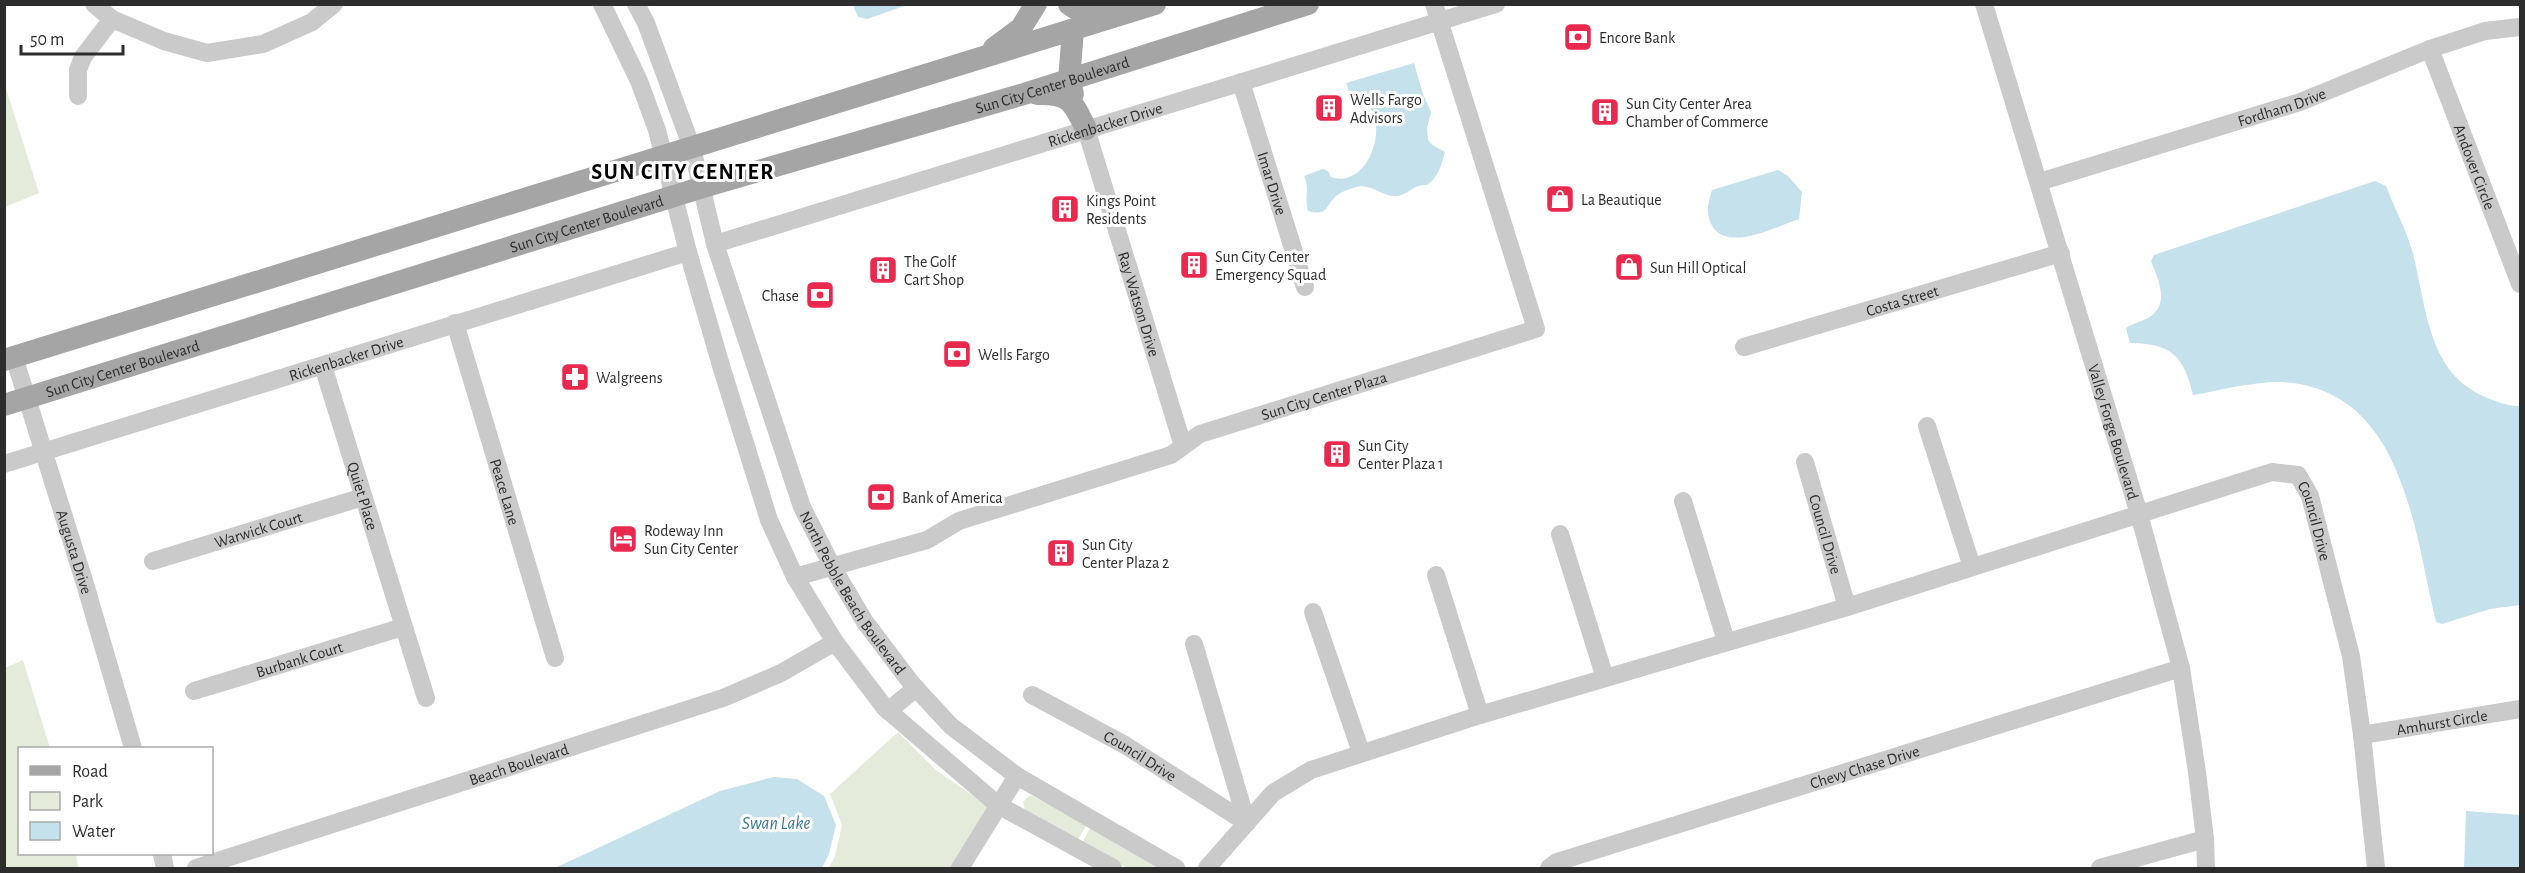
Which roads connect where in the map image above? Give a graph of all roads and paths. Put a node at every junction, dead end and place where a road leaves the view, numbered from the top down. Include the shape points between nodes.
1 (94, 4) edge
2 (334, 4) edge
3 (602, 4) edge
4 (636, 4) edge
5 (1035, 4) edge
6 (1069, 4) edge
7 (1123, 4) edge
8 (1155, 4) edge
9 (1308, 4) edge
10 (1496, 4) edge
11 (1984, 4) edge
12 (1436, 13) edge
13 (112, 19) junction
14 (2520, 27) edge
15 (1073, 30) junction
16 (2430, 50) junction
17 (965, 63) junction
18 (1104, 69) junction
19 (1069, 80) junction
20 (1241, 82) junction
21 (1024, 94) junction
22 (78, 96) dead end
23 (1076, 108) junction
24 (1086, 129) junction
25 (692, 148) junction
26 (663, 157) junction
27 (2039, 182) junction
28 (703, 187) junction
29 (674, 196) junction
30 (715, 244) junction
31 (688, 252) junction
32 (2061, 253) junction
33 (2520, 284) edge
34 (1305, 286) dead end
35 (455, 323) junction
36 (1744, 347) dead end
37 (9, 359) edge
38 (323, 366) junction
39 (15, 402) edge
40 (1927, 426) dead end
41 (1183, 446) junction
42 (42, 453) junction
43 (1805, 462) dead end
44 (4, 464) edge
45 (363, 496) junction
46 (1683, 501) dead end
47 (2139, 514) junction
48 (1560, 534) dead end
49 (153, 561) dead end
50 (1972, 567) junction
51 (833, 568) junction
52 (1436, 575) dead end
53 (795, 577) junction
54 (1847, 607) junction
55 (1314, 612) dead end
56 (403, 627) junction
57 (1726, 641) junction
58 (835, 642) junction
59 (1194, 644) dead end
60 (555, 658) dead end
61 (2181, 668) junction
62 (1605, 678) junction
63 (916, 688) junction
64 (194, 692) dead end
65 (1032, 695) dead end
66 (426, 698) dead end
67 (2520, 709) edge
68 (888, 711) junction
69 (1480, 715) junction
70 (2362, 735) junction
71 (133, 747) edge
72 (1361, 752) junction
73 (1017, 776) junction
74 (998, 805) junction
75 (1247, 823) junction
76 (2205, 839) junction
77 (196, 868) edge
78 (960, 868) edge
79 (1113, 868) edge
80 (1176, 868) edge
81 (1206, 868) edge
82 (1549, 868) edge
83 (2100, 868) edge
84 (2206, 868) edge
85 (2376, 868) edge

1 - 13 street
2 - 13 street via 312,22 263,44 207,53 164,41
3 - 26 street via 639,81
4 - 25 street, North Pebble Beach Boulevard
5 - 17 main road via 1025,23 1009,39
6 - 7 main road via 1088,13
8 - 15 main road
9 - 18 main road, Sun City Center Boulevard
10 - 12 street, Rickenbacker Drive
11 - 27 street, Valley Forge Boulevard
12 - 20 street, Rickenbacker Drive
12 - 41 street, Sun City Center Plaza via 1536,329 1200,434
13 - 22 street via 83,57 78,70
14 - 16 street, Fordham Drive via 2485,31
15 - 17 main road
15 - 19 main road
16 - 27 street, Fordham Drive via 2300,102
16 - 33 street, Andover Circle
17 - 25 main road
18 - 19 main road, Sun City Center Boulevard
18 - 24 main road via 1087,95
19 - 21 main road, Sun City Center Boulevard
19 - 23 main road
20 - 24 street, Rickenbacker Drive
20 - 34 street, Imar Drive
21 - 23 main road via 1063,95
21 - 28 main road, Sun City Center Boulevard
23 - 24 main road
24 - 30 street, Rickenbacker Drive
24 - 41 street, Ray Watson Drive
25 - 26 main road
25 - 28 street, North Pebble Beach Boulevard
26 - 29 street
26 - 37 main road
27 - 32 street, Valley Forge Boulevard
28 - 29 main road, Sun City Center Boulevard
28 - 30 street, North Pebble Beach Boulevard
29 - 31 street
29 - 39 main road, Sun City Center Boulevard
30 - 51 street, North Pebble Beach Boulevard via 802,507
31 - 35 street, Rickenbacker Drive
31 - 53 street via 769,520
32 - 36 street, Costa Street
32 - 47 street, Valley Forge Boulevard
35 - 38 street, Rickenbacker Drive
35 - 60 street, Peace Lane
37 - 39 street, Augusta Drive
38 - 42 street, Rickenbacker Drive
38 - 45 street, Quiet Place
39 - 42 street, Augusta Drive
40 - 50 street
41 - 51 street, Sun City Center Plaza via 1171,454 960,521 927,540
42 - 44 street, Rickenbacker Drive
42 - 71 street, Augusta Drive
43 - 54 street, Council Drive
45 - 49 street, Warwick Court
45 - 56 street, Quiet Place
46 - 57 street
47 - 50 street, Council Drive
47 - 61 street, Valley Forge Boulevard
47 - 70 street, Council Drive via 2272,472 2298,475 2310,496 2351,656
48 - 62 street
50 - 54 street, Council Drive
51 - 53 street, Sun City Center Plaza
51 - 63 street, North Pebble Beach Boulevard via 865,622
52 - 69 street
53 - 58 street
54 - 57 street, Council Drive
55 - 72 street
56 - 64 street, Burbank Court
56 - 66 street, Quiet Place
57 - 62 street, Council Drive
58 - 68 street
58 - 77 street, Beach Boulevard via 781,673 723,698
59 - 75 street
61 - 76 street, Valley Forge Boulevard
61 - 82 street, Chevy Chase Drive via 1557,862
62 - 69 street, Council Drive
63 - 68 street
63 - 73 street, North Pebble Beach Boulevard via 951,726
65 - 75 street, Council Drive via 1125,744
67 - 70 street, Amhurst Circle
68 - 74 street
69 - 72 street, Council Drive
70 - 85 street, Council Drive
72 - 75 street, Council Drive via 1311,770 1273,793
73 - 74 street
73 - 80 street, North Pebble Beach Boulevard
74 - 78 street
74 - 79 street
75 - 81 street, Council Drive
76 - 83 street
76 - 84 street, Valley Forge Boulevard

